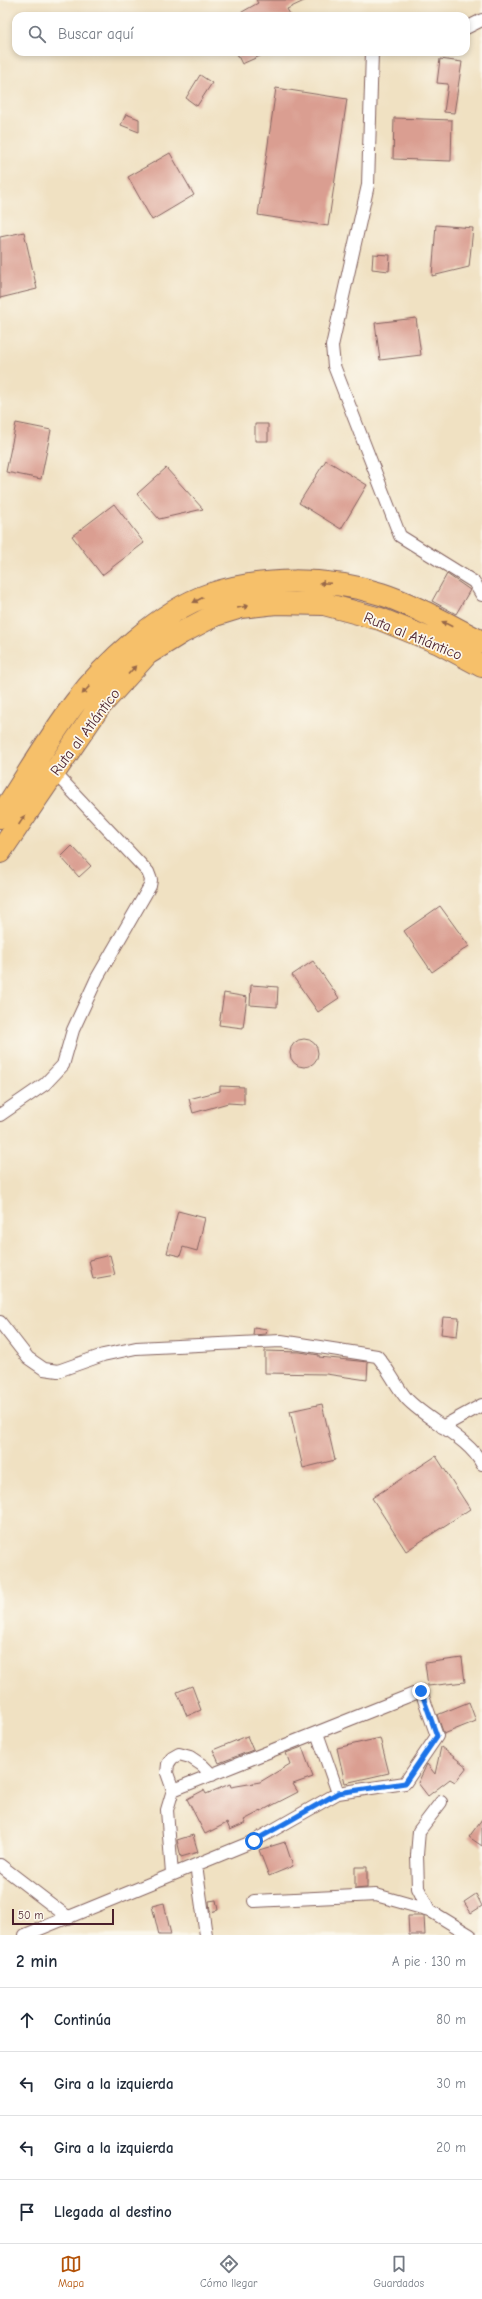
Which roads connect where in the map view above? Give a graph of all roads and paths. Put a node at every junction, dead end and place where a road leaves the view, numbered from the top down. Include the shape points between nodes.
1 (482, 20) edge
2 (470, 26) edge
3 (372, 56) edge
4 (482, 595) edge
5 (482, 642) edge
6 (482, 666) edge
7 (54, 772) junction
8 (0, 817) edge
9 (0, 852) edge
10 (0, 1115) edge
11 (0, 1322) edge
12 (482, 1405) edge
13 (442, 1427) junction
14 (482, 1464) edge
15 (317, 1733) junction
16 (212, 1776) junction
17 (173, 1790) junction
18 (338, 1793) junction
19 (440, 1802) dead end
20 (0, 1865) edge
21 (196, 1866) junction
22 (172, 1874) junction
23 (254, 1901) dead end
24 (429, 1910) junction
25 (69, 1918) junction
26 (25, 1935) edge
27 (206, 1935) edge
28 (470, 1935) edge

1 - 2 street
3 - 4 street via 368,185 332,346 334,366 400,536 474,582
5 -> 8 highway, Ruta al Atlántico via 382,594 331,583 275,583 248,586 207,596 176,611 128,645 75,702
7 -> 6 highway, Ruta al Atlántico via 99,707 147,654 181,632 215,615 241,607 276,603 324,604 380,619 439,643
9 -> 7 highway, Ruta al Atlántico
7 - 10 street via 148,872 151,880 150,886 97,978 62,1064 45,1084
11 - 13 street via 28,1358 44,1369 58,1371 102,1355 136,1348 281,1341 377,1356 406,1398
12 - 13 street
13 - 14 street via 476,1453
15 - 16 street
15 - 18 street
15 - 18 street via 421,1691 437,1736 405,1783
16 - 17 street
16 - 17 street via 202,1765 190,1757 179,1754 168,1764 167,1773
17 - 22 street via 167,1810
18 - 21 street via 254,1841
19 - 24 street via 419,1831 418,1888
20 - 25 street
21 - 22 street
21 - 27 street
22 - 25 street
23 - 24 street via 376,1895
24 - 28 street
25 - 26 street

